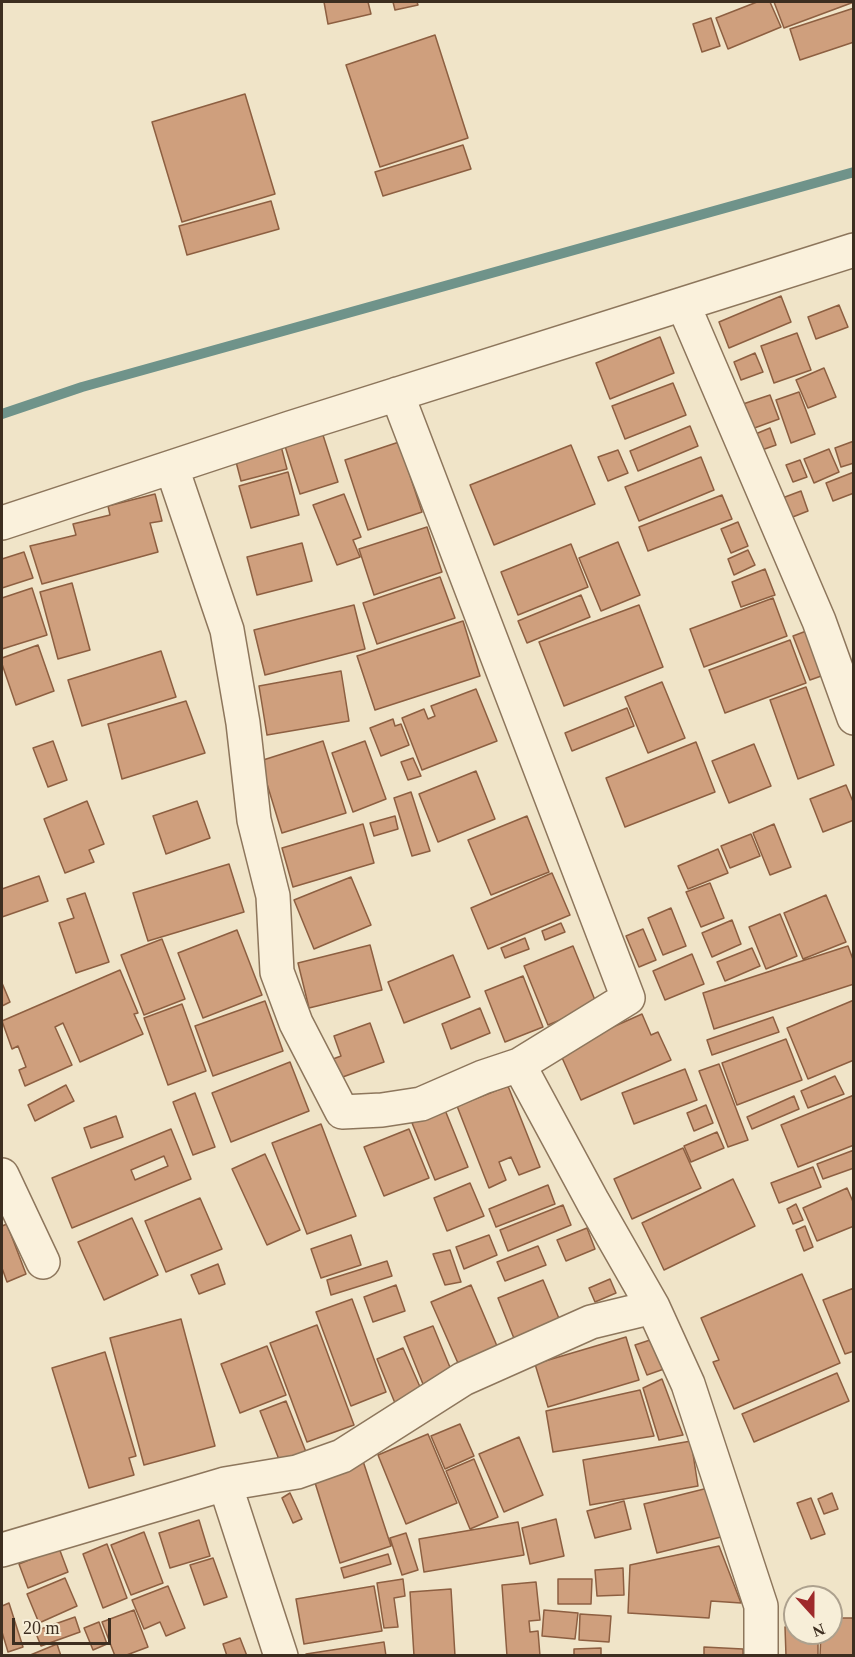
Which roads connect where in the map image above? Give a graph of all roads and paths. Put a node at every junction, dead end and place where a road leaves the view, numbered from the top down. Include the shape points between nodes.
1 (854, 250) edge
2 (683, 304) junction
3 (397, 394) junction
4 (172, 468) junction
5 (2, 523) edge
6 (854, 718) edge
7 (519, 1065) junction
8 (2, 1174) edge
9 (43, 1262) dead end
10 (653, 1307) junction
11 (225, 1484) junction
12 (2, 1550) edge
13 (281, 1656) edge
14 (761, 1656) edge

1 - 2 street
2 - 3 street
2 - 6 street via 819,621
3 - 4 street
3 - 7 street via 628,998
4 - 5 street
4 - 7 street via 227,630 254,820 273,896 277,972 296,1023 342,1112 421,1104
7 - 10 street
8 - 9 street
10 - 11 street via 591,1322 463,1379 342,1456 297,1472
10 - 14 street via 688,1384 761,1606
11 - 12 street
11 - 13 street

